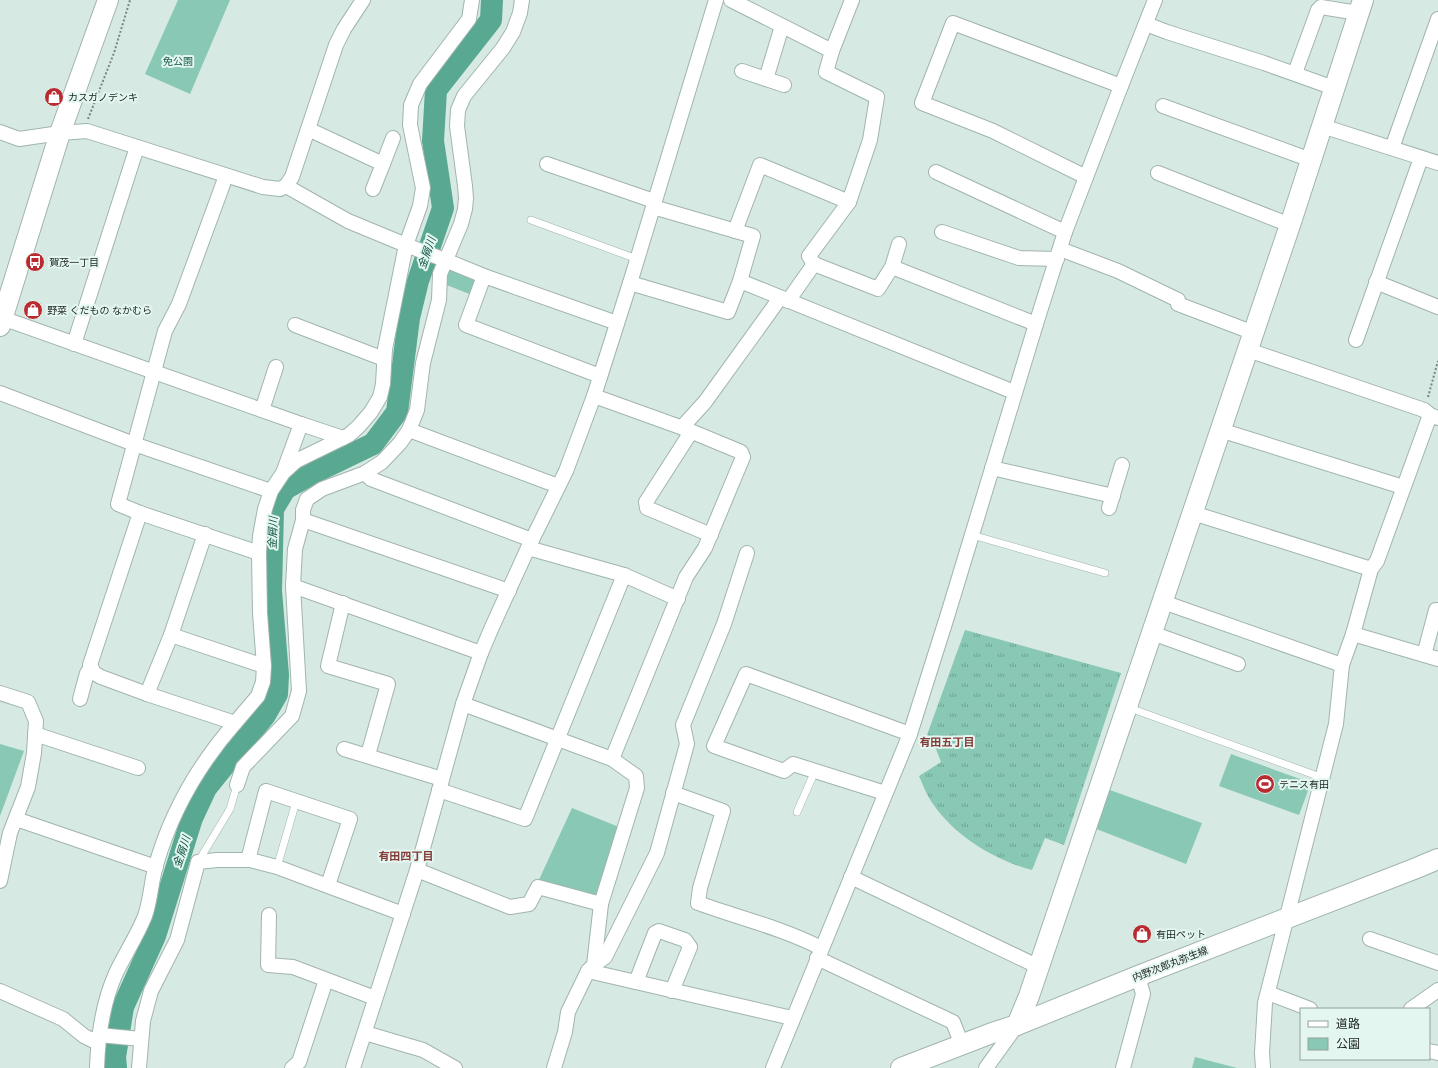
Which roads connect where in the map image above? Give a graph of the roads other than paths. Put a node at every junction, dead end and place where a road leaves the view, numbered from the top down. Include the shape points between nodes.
1 (108, 0) edge
2 (362, 0) edge
3 (472, 0) edge
4 (522, 0) edge
5 (716, 0) edge
6 (731, 0) edge
7 (852, 0) edge
8 (1155, 0) edge
9 (1360, 7) edge
10 (1438, 19) edge
11 (1146, 24) junction
12 (782, 26) junction
13 (832, 51) junction
14 (742, 71) dead end
15 (1295, 73) junction
16 (766, 79) junction
17 (784, 86) dead end
18 (1121, 86) junction
19 (1334, 88) junction
20 (1163, 106) dead end
21 (1322, 126) junction
22 (308, 129) junction
23 (0, 132) edge
24 (60, 133) junction
25 (393, 138) dead end
26 (137, 147) junction
27 (1392, 148) junction
28 (1421, 158) junction
29 (1311, 160) junction
30 (1438, 163) edge
31 (383, 164) junction
32 (547, 164) dead end
33 (936, 172) dead end
34 (1158, 174) dead end
35 (226, 176) junction
36 (1086, 177) junction
37 (286, 186) junction
38 (374, 189) dead end
39 (849, 202) junction
40 (654, 204) junction
41 (531, 220) dead end
42 (1290, 225) junction
43 (735, 231) junction
44 (942, 232) dead end
45 (1065, 232) junction
46 (899, 244) dead end
47 (406, 246) junction
48 (1059, 254) junction
49 (637, 259) junction
50 (445, 260) junction
51 (814, 264) junction
52 (892, 267) junction
53 (484, 276) junction
54 (740, 281) junction
55 (1376, 282) junction
56 (630, 283) junction
57 (784, 299) junction
58 (1438, 307) edge
59 (1, 322) edge
60 (617, 323) junction
61 (1036, 324) junction
62 (295, 325) dead end
63 (1356, 340) dead end
64 (1251, 341) junction
65 (74, 344) junction
66 (384, 359) junction
67 (276, 367) dead end
68 (154, 372) junction
69 (600, 376) junction
70 (1014, 392) junction
71 (0, 393) edge
72 (594, 396) junction
73 (262, 410) junction
74 (1431, 414) edge
75 (301, 424) junction
76 (409, 430) junction
77 (687, 430) junction
78 (1220, 430) junction
79 (343, 438) junction
80 (134, 444) junction
81 (1122, 465) dead end
82 (992, 468) junction
83 (283, 473) junction
84 (365, 474) junction
85 (558, 486) junction
86 (1403, 487) junction
87 (271, 491) junction
88 (1193, 512) junction
89 (140, 513) junction
90 (303, 520) junction
91 (205, 534) junction
92 (972, 535) junction
93 (711, 536) junction
94 (530, 544) junction
95 (259, 553) junction
96 (747, 553) dead end
97 (1371, 569) junction
98 (1104, 573) dead end
99 (624, 575) junction
100 (293, 586) junction
101 (508, 591) junction
102 (678, 599) junction
103 (1163, 602) junction
104 (343, 604) junction
105 (1438, 610) edge
106 (1152, 632) junction
107 (1353, 634) junction
108 (171, 635) junction
109 (481, 653) junction
110 (1424, 655) junction
111 (1438, 659) edge
112 (1238, 664) dead end
113 (1342, 665) junction
114 (264, 666) junction
115 (92, 669) junction
116 (0, 693) edge
117 (147, 694) junction
118 (80, 700) dead end
119 (463, 704) junction
120 (1127, 706) junction
121 (235, 723) junction
122 (35, 734) junction
123 (910, 734) junction
124 (559, 738) junction
125 (344, 749) dead end
126 (368, 755) junction
127 (612, 759) junction
128 (138, 768) dead end
129 (815, 771) junction
130 (1323, 778) junction
131 (237, 785) joint
132 (440, 785) junction
133 (673, 793) junction
134 (885, 793) junction
135 (296, 802) junction
136 (797, 812) dead end
137 (16, 819) junction
138 (1438, 859) edge
139 (248, 860) junction
140 (198, 862) junction
141 (156, 867) junction
142 (277, 867) junction
143 (417, 870) junction
144 (851, 877) junction
145 (0, 880) edge
146 (328, 885) junction
147 (601, 904) junction
148 (269, 914) dead end
149 (403, 914) junction
150 (1288, 918) junction
151 (1370, 939) dead end
152 (819, 953) junction
153 (1438, 963) edge
154 (1039, 967) junction
155 (591, 968) junction
156 (1138, 976) junction
157 (326, 980) junction
158 (636, 982) junction
159 (1438, 990) edge
160 (0, 991) edge
161 (672, 991) junction
162 (1268, 992) junction
163 (375, 998) junction
164 (1308, 1008) edge
165 (1412, 1008) edge
166 (792, 1018) junction
167 (1017, 1025) junction
168 (365, 1033) junction
169 (98, 1039) junction
170 (141, 1039) junction
171 (962, 1045) junction
172 (97, 1068) edge
173 (139, 1068) edge
174 (292, 1068) edge
175 (353, 1068) edge
176 (455, 1068) edge
177 (554, 1068) edge
178 (773, 1068) edge
179 (901, 1068) edge
180 (986, 1068) edge
181 (1123, 1068) edge
182 (1263, 1068) edge

1 - 24 street
2 - 22 street via 336,46
3 - 47 street via 469,19 420,84 411,105 410,125 423,188 420,206
4 - 50 street via 513,32 464,96 458,110 457,126 466,198 462,224
5 - 40 street
6 - 12 street
7 - 13 street
8 - 11 street
9 - 15 street via 1321,7 1318,10
9 - 19 street
10 - 27 street
11 - 15 street
11 - 18 street
12 - 13 street
12 - 16 street
13 - 39 street via 826,72 877,97 870,140
14 - 16 street
15 - 19 street
16 - 17 street
18 - 36 street
18 - 36 street via 953,23 922,103 993,131
19 - 21 street
20 - 29 street
21 - 27 street
21 - 29 street
22 - 31 street
22 - 37 street via 292,177
23 - 24 street via 19,139
24 - 26 street via 87,131
24 - 59 street
25 - 31 street
26 - 35 street
26 - 65 street
27 - 28 street
28 - 30 street
28 - 55 street
29 - 42 street
31 - 38 street
32 - 40 street
33 - 45 street
34 - 42 street
35 - 37 street via 264,187
35 - 68 street via 179,304 165,331
36 - 45 street
37 - 47 street via 348,221
39 - 43 street via 760,165
39 - 51 street via 809,256
40 - 43 street
40 - 49 street
41 - 49 lane
42 - 64 street
43 - 54 street via 753,236
44 - 48 street via 1019,258
45 - 48 street
46 - 52 street
47 - 50 street
47 - 66 street
48 - 61 street
48 - 64 street via 1118,271 1178,300 1178,304
49 - 56 street
50 - 53 street
50 - 76 street via 440,274 439,300 423,363 417,410
51 - 52 street via 878,289
51 - 57 street
52 - 61 street
53 - 60 street
53 - 69 street via 466,325
54 - 56 street via 728,312
54 - 57 street
55 - 58 street
55 - 63 street
56 - 60 street
57 - 70 street
57 - 77 street via 705,402 685,424
59 - 65 street
60 - 69 street
61 - 70 street
62 - 66 street
64 - 74 street
64 - 78 street
65 - 68 street
66 - 79 street via 380,397 359,426
67 - 73 street
68 - 73 street
68 - 80 street
69 - 72 street
70 - 82 street
71 - 80 street
72 - 77 street
72 - 85 street
73 - 75 street
74 - 86 street
75 - 79 street
75 - 83 street
76 - 84 street via 382,462
76 - 85 street
77 - 93 street via 741,452 743,457
77 - 93 street via 646,502 647,508
78 - 86 street
78 - 88 street
79 - 83 street via 296,461
80 - 87 street
80 - 89 street via 118,504
81 - 82 street via 1111,502
82 - 92 street
83 - 87 street
84 - 90 street via 322,489 307,499 302,510
84 - 94 street via 371,479
85 - 94 street
86 - 97 street via 1377,560
87 - 95 street via 265,509
88 - 97 street
88 - 103 street
89 - 91 street
89 - 115 street via 90,665
90 - 100 street via 294,549
90 - 101 street
91 - 95 street
91 - 108 street
92 - 98 lane
92 - 123 street
93 - 102 street via 686,577
94 - 99 street
94 - 101 street
95 - 114 street
96 - 133 street via 724,624 683,725 686,744
97 - 107 street
99 - 102 street
99 - 124 street
100 - 104 street
100 - 131 street via 299,691 292,716 243,767
101 - 109 street
102 - 127 street
103 - 106 street
103 - 113 street
104 - 109 street
104 - 126 street via 328,666 388,684
105 - 110 street
106 - 112 street
106 - 120 street
107 - 110 street
107 - 113 street
108 - 114 street
108 - 117 street
109 - 119 street
110 - 111 street
113 - 130 street via 1336,724
114 - 121 street via 263,682 258,696
115 - 117 street via 101,677
115 - 118 street via 87,673
116 - 122 street via 28,702 36,720
117 - 121 street
119 - 124 street
119 - 132 street
120 - 130 lane
120 - 154 street
121 - 141 street via 209,754 183,799 164,840
122 - 128 street
122 - 137 street via 28,787
123 - 129 street via 746,674 714,746 784,771 793,764
123 - 134 street
124 - 127 street
124 - 132 street via 525,819
125 - 126 street
126 - 132 street
127 - 147 street via 636,776 637,788
129 - 134 street
129 - 136 lane
130 - 150 street
131 - 140 lane via 230,809
132 - 143 street
133 - 152 street via 723,811 700,888 698,903 807,941
133 - 155 street via 657,853 605,957
134 - 144 street
135 - 139 street via 266,791
135 - 142 lane
135 - 146 street via 350,819
137 - 141 street
137 - 145 street via 10,833
138 - 150 street, 内野次郎丸弥生線
139 - 140 street
139 - 142 street
140 - 170 street via 177,940 151,991
141 - 169 street via 149,903 115,976
142 - 146 street
143 - 147 street via 510,907 529,904 538,886
143 - 149 street
144 - 152 street
144 - 154 street
146 - 149 street
147 - 155 street
148 - 157 street via 268,965 293,967
149 - 163 street
150 - 156 street, 内野次郎丸弥生線
150 - 162 street
151 - 153 street
152 - 166 street
152 - 171 street via 953,1022
154 - 167 street
155 - 158 street
155 - 177 street via 568,1012
156 - 167 street, 内野次郎丸弥生線
156 - 181 street via 1143,994
157 - 163 street
157 - 174 street via 299,1062
158 - 161 street
158 - 161 street via 655,933 659,931 685,940 690,947
159 - 165 street
160 - 169 street via 63,1019 84,1036
161 - 166 street
162 - 164 street
162 - 182 street via 1265,1002
163 - 168 street
166 - 178 street
167 - 171 street, 内野次郎丸弥生線
167 - 180 street
168 - 175 street
168 - 176 street via 423,1050
169 - 170 street
169 - 172 street
170 - 173 street
171 - 179 street, 内野次郎丸弥生線

